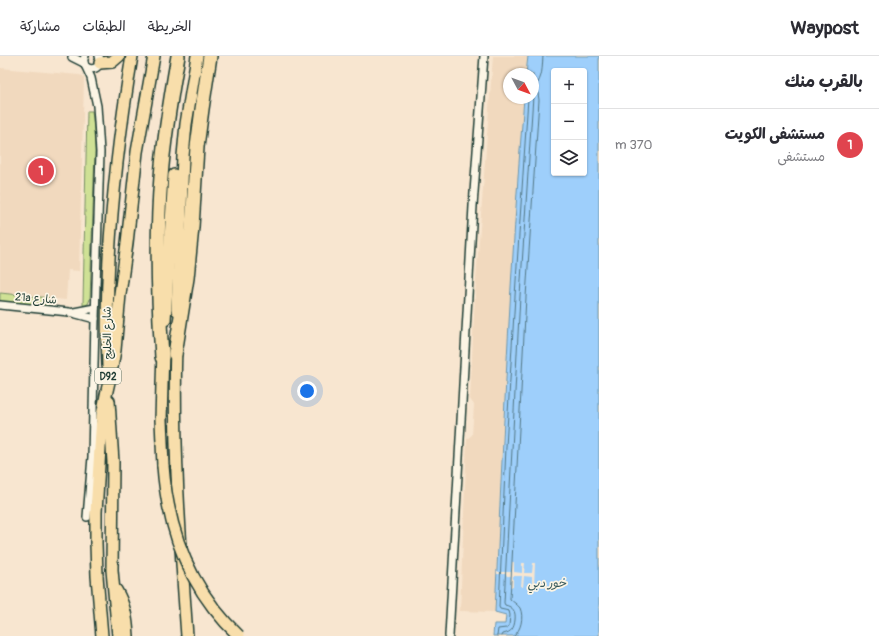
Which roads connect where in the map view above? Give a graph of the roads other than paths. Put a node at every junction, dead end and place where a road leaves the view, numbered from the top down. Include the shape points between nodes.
1 (67, 56) edge
2 (72, 56) edge
3 (77, 56) edge
4 (119, 56) edge
5 (132, 56) edge
6 (154, 56) edge
7 (178, 56) edge
8 (197, 56) edge
9 (210, 56) edge
10 (484, 56) edge
11 (102, 60) edge
12 (85, 62) edge
13 (92, 83) junction
14 (186, 128) junction
15 (0, 306) edge
16 (95, 308) junction
17 (69, 312) junction
18 (95, 319) junction
19 (175, 354) junction
20 (162, 357) junction
21 (108, 384) junction
22 (87, 517) dead end
23 (113, 586) junction
24 (102, 636) edge
25 (118, 636) edge
26 (128, 636) edge
27 (187, 636) edge
28 (239, 636) edge
29 (449, 636) edge

1 - 2 street
2 - 3 street
2 - 12 street
4 - 11 main road via 112,62
5 - 21 main road, شارع الخليج / D92 via 118,148 109,246
6 - 21 main road via 137,152 115,350
7 - 20 highway via 166,128 160,198 158,281
8 - 14 main road
9 - 19 highway via 198,141 187,278
10 - 29 street via 472,220
11 - 12 street via 91,69
11 - 13 street
12 - 13 street
13 - 16 street via 100,152
14 - 19 main road via 181,179
14 - 20 main road via 174,184
15 - 17 street, 21a شارع
16 - 17 street, 21a شارع
16 - 18 street
17 - 18 street, 21a شارع
18 - 22 street via 92,457
19 - 27 main road via 178,500
20 - 28 main road, bridge via 163,466 168,510 174,532 196,582 224,621
21 - 23 main road, شارع الخليج / D92 via 113,462
21 - 24 main road via 102,416 96,527
23 - 25 main road, شارع الخليج / D92
23 - 26 main road via 124,605

